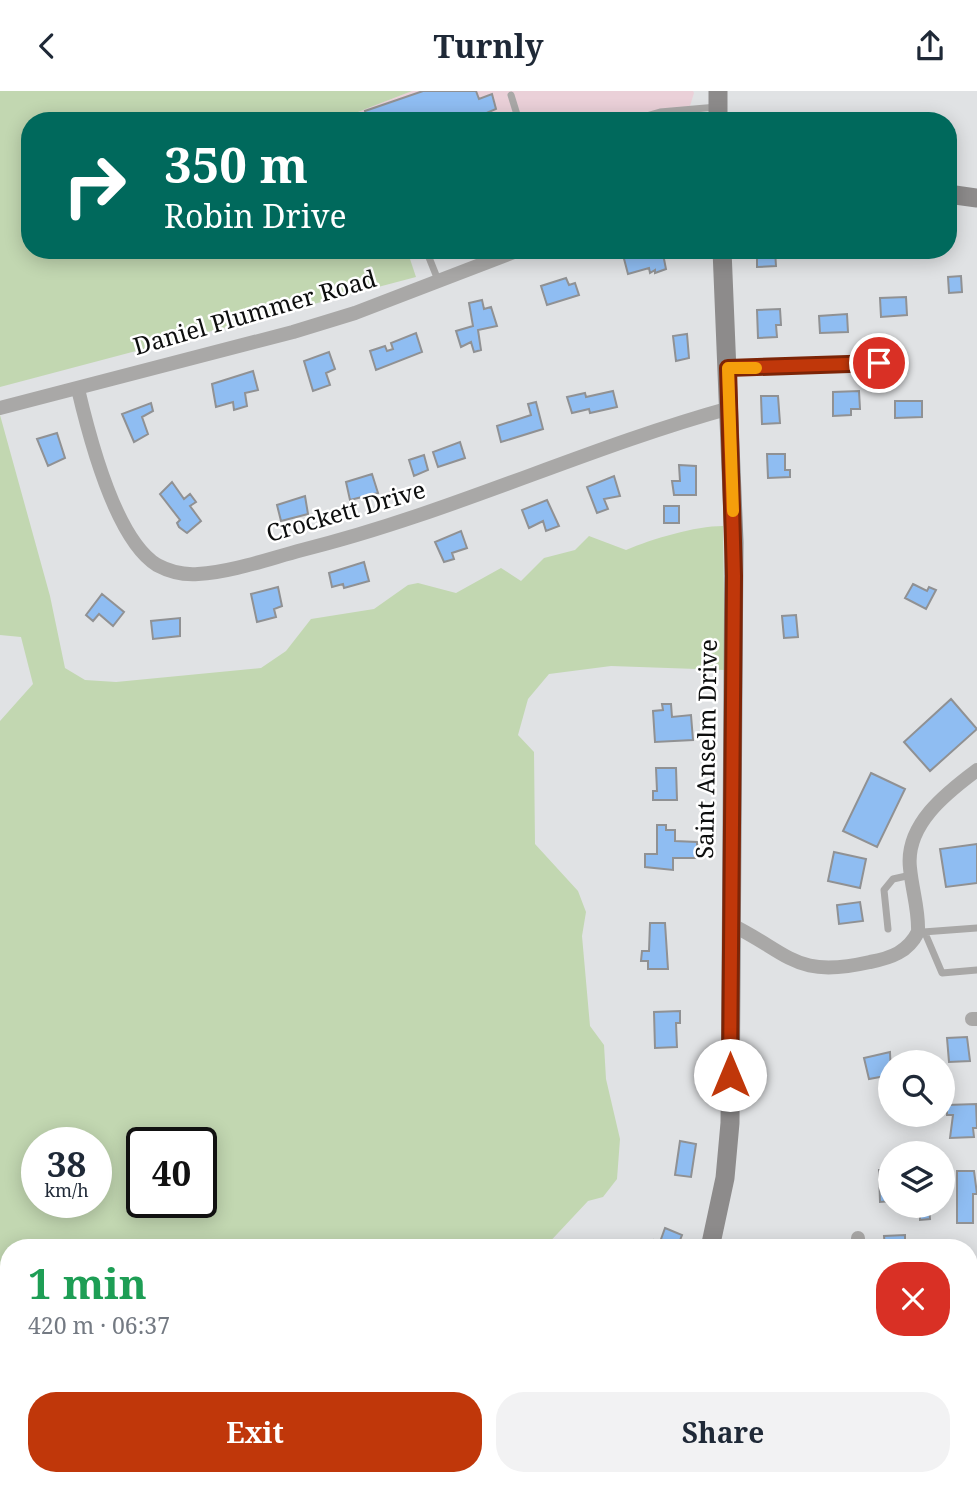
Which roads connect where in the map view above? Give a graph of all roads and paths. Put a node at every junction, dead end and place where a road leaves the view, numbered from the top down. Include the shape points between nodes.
1 (511, 95) dead end
2 (718, 106) edge
3 (516, 112) edge
4 (668, 112) edge
5 (957, 195) edge
6 (977, 198) edge
7 (429, 259) edge
8 (495, 259) edge
9 (722, 259) edge
10 (438, 281) junction
11 (898, 362) dead end
12 (728, 368) junction
13 (78, 389) junction
14 (0, 408) edge
15 (730, 408) junction
16 (977, 770) edge
17 (911, 875) junction
18 (730, 924) junction
19 (977, 928) edge
20 (888, 929) dead end
21 (922, 932) junction
22 (977, 970) edge
23 (712, 1239) edge

1 - 3 lane
2 - 4 lane
5 - 6 street
7 - 10 lane
8 - 10 street, Daniel Plummer Road
9 - 12 street, Saint Anselm Drive
10 - 13 street, Daniel Plummer Road via 293,332
11 - 12 street
12 - 15 street, Saint Anselm Drive
13 - 14 street, Daniel Plummer Road
13 - 15 street, Crockett Drive via 91,441 129,535 158,565 187,574 365,534
15 - 18 street, Saint Anselm Drive via 734,565
16 - 17 street via 939,801 920,827 909,853
17 - 20 lane via 893,879 884,890
17 - 21 street
18 - 21 street via 790,960 825,969 886,959 911,945
18 - 23 street, Saint Anselm Drive via 730,1123 725,1178
19 - 21 lane
21 - 22 lane via 942,973

